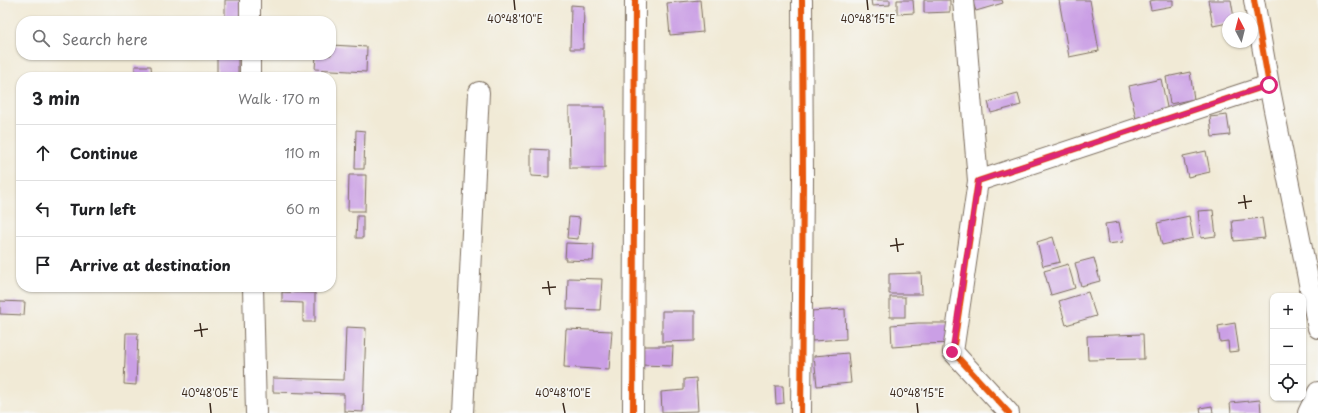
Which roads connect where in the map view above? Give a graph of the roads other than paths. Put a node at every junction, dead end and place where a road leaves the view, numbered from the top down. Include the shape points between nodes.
1 (250, 0) edge
2 (635, 0) edge
3 (802, 0) edge
4 (963, 0) edge
5 (1254, 0) edge
6 (250, 16) edge
7 (250, 60) edge
8 (250, 72) edge
9 (1269, 85) junction
10 (479, 92) dead end
11 (978, 181) junction
12 (254, 292) edge
13 (1318, 328) edge
14 (1318, 392) edge
15 (256, 413) edge
16 (463, 413) edge
17 (633, 413) edge
18 (801, 413) edge
19 (1010, 413) edge
20 (1308, 413) edge

1 - 6 street
2 - 17 street
3 - 18 street
4 - 11 street
5 - 9 street
7 - 8 street
9 - 11 street
9 - 13 street
10 - 16 street
11 - 19 street via 952,352
12 - 15 street
14 - 20 street

